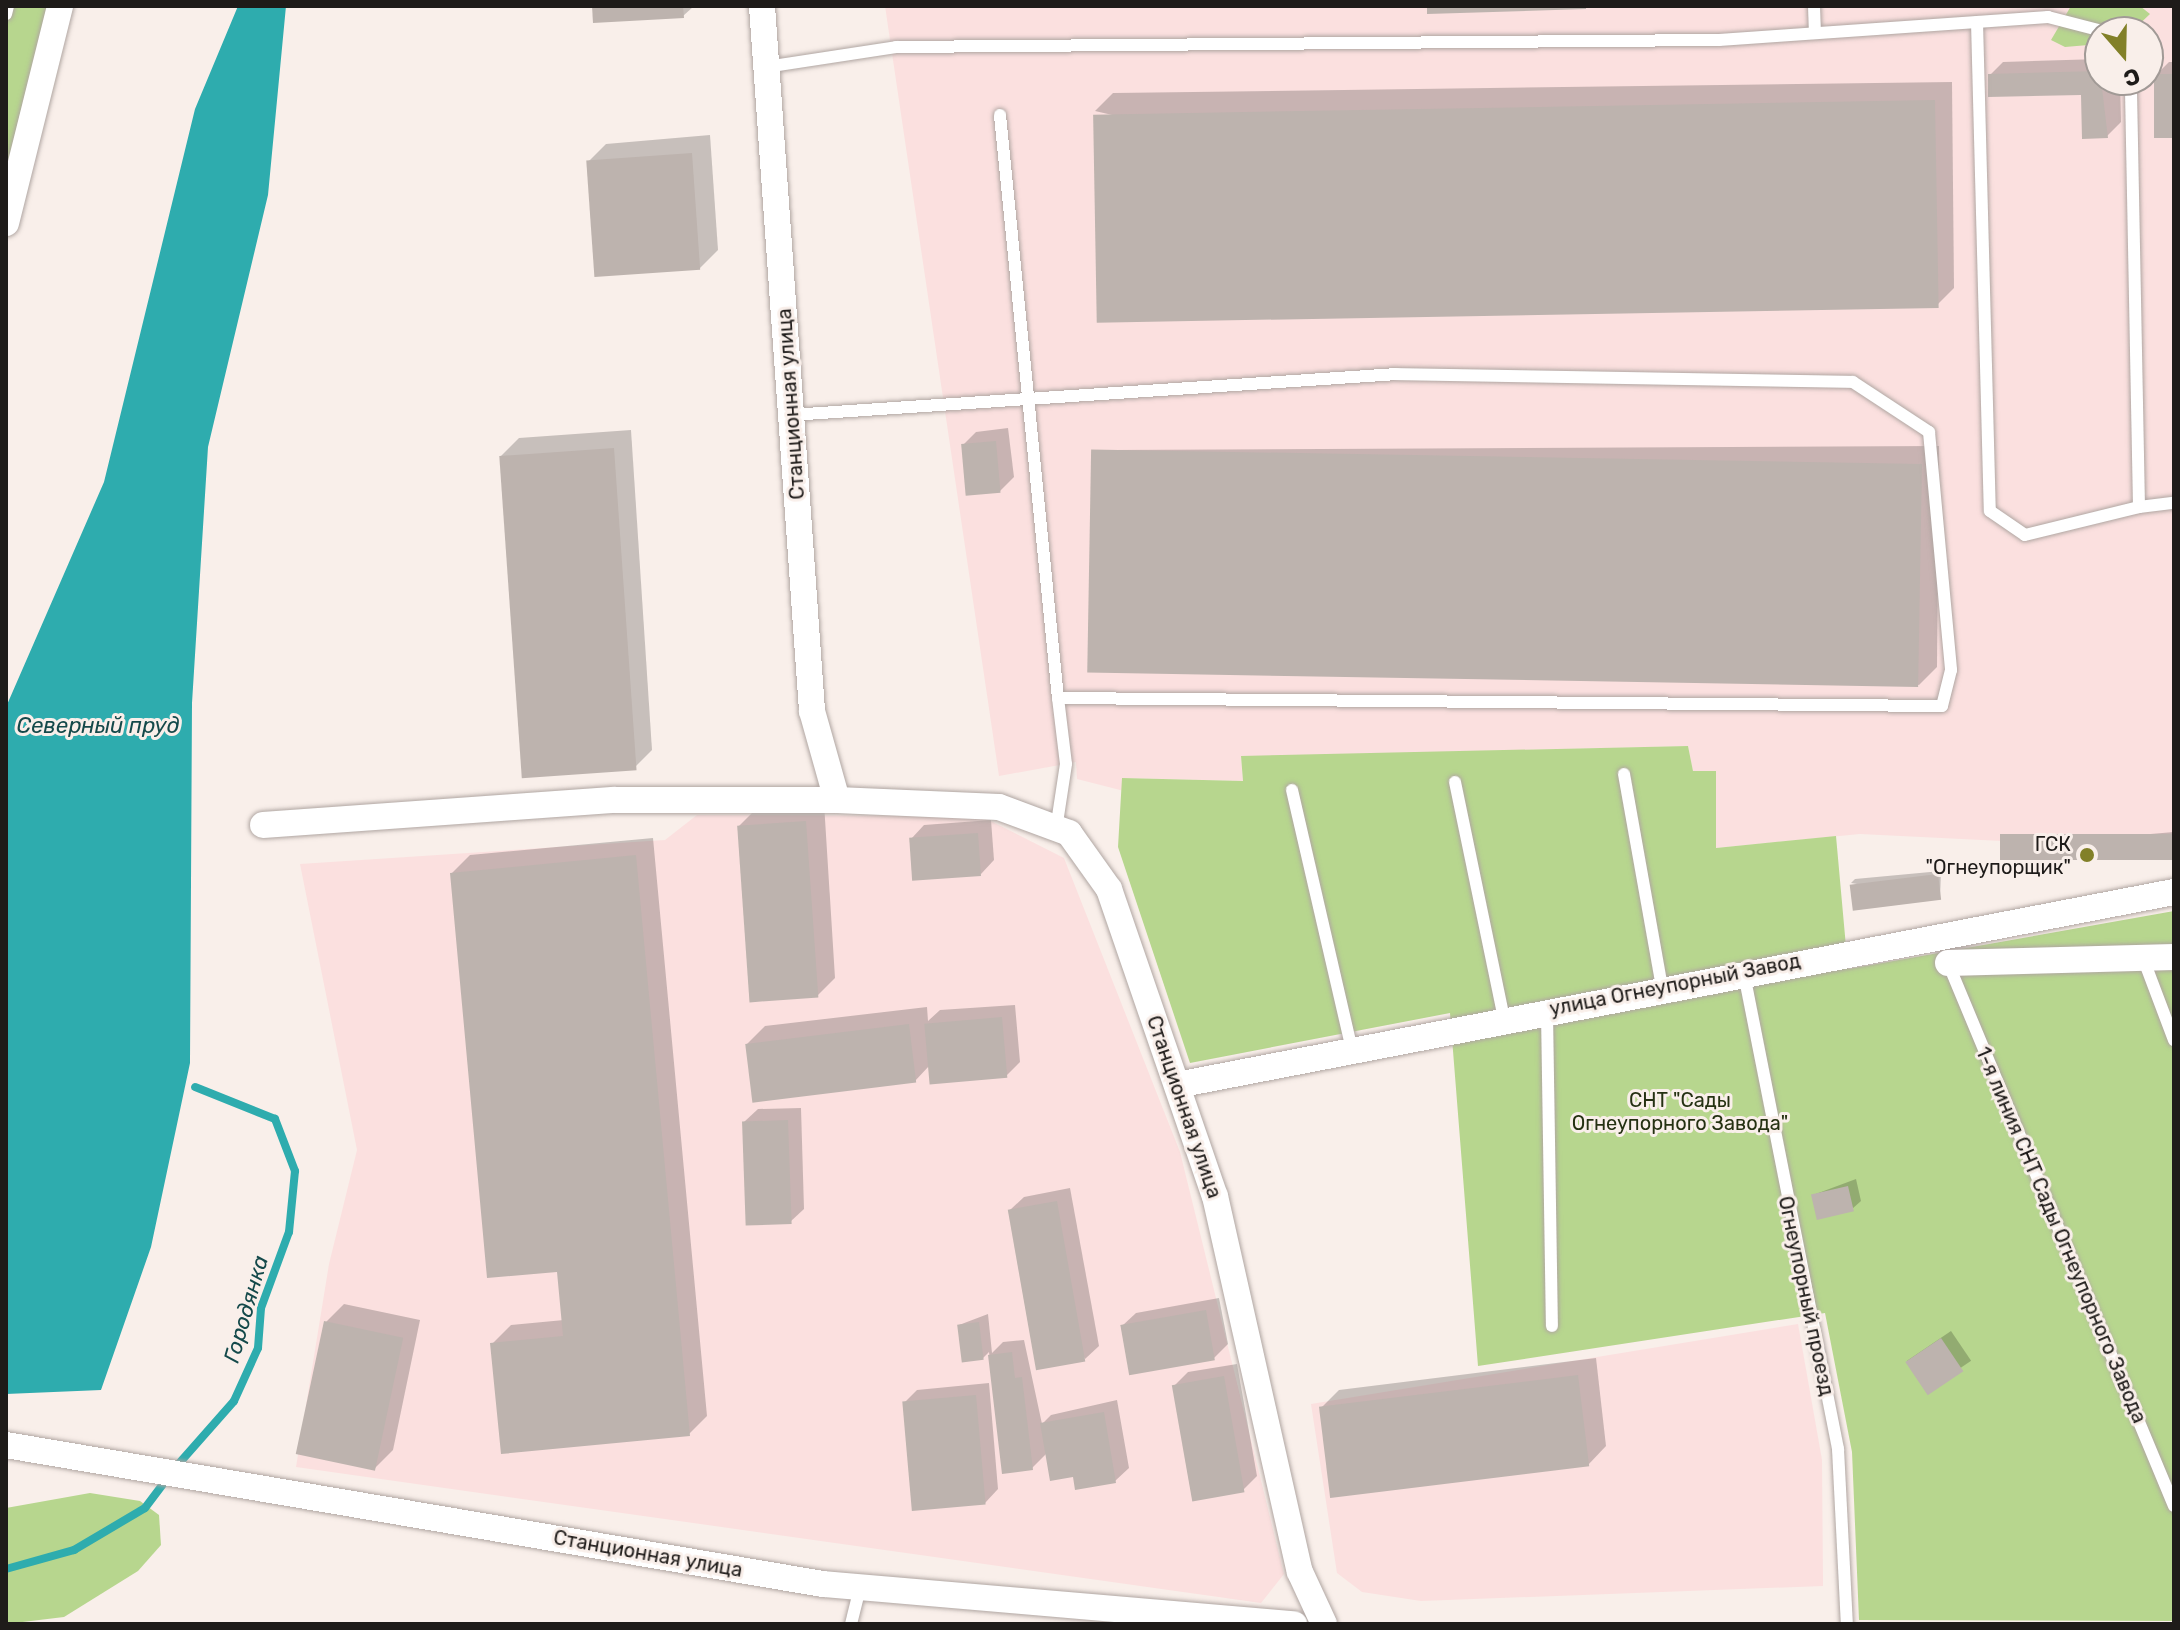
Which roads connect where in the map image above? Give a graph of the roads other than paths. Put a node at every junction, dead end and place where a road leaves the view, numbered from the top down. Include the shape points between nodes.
1 (8, 6) edge
2 (60, 6) edge
3 (762, 6) edge
4 (1814, 6) edge
5 (6, 14) edge
6 (1977, 22) junction
7 (2084, 26) edge
8 (1815, 33) junction
9 (766, 67) junction
10 (2131, 96) edge
11 (1000, 115) dead end
12 (6, 223) edge
13 (1032, 396) junction
14 (791, 415) junction
15 (2174, 503) edge
16 (2139, 507) junction
17 (1058, 698) junction
18 (1624, 774) dead end
19 (1455, 782) dead end
20 (1292, 790) dead end
21 (837, 800) junction
22 (263, 825) dead end
23 (1056, 829) junction
24 (2174, 892) edge
25 (2174, 957) edge
26 (2143, 958) junction
27 (1948, 963) joint
28 (1743, 971) junction
29 (1662, 987) junction
30 (1547, 1010) junction
31 (1504, 1018) junction
32 (2174, 1040) edge
33 (1352, 1050) junction
34 (1177, 1085) junction
35 (1552, 1326) dead end
36 (6, 1445) edge
37 (2174, 1506) edge
38 (860, 1587) junction
39 (851, 1624) edge
40 (1294, 1624) edge
41 (1324, 1624) edge
42 (1847, 1624) edge

1 - 5 lane
2 - 12 street
3 - 9 street, Станционная улица
4 - 8 lane
6 - 7 lane via 2048,17
6 - 8 lane
6 - 16 lane via 1990,511 2025,535
8 - 9 lane via 896,47
9 - 14 street, Станционная улица
10 - 16 lane
11 - 13 lane
13 - 14 lane
13 - 17 lane
13 - 17 lane via 1397,374 1853,382 1929,432 1951,670 1942,706
14 - 21 street, Станционная улица via 812,711
15 - 16 lane
17 - 23 lane via 1066,764
18 - 29 lane
19 - 31 lane
20 - 33 lane
21 - 22 street, Станционная улица via 615,800
21 - 23 street, Станционная улица via 999,807
23 - 34 street, Станционная улица via 1069,833 1109,889
24 - 28 street, улица Огнеупорный Завод
25 - 26 street
26 - 27 street
26 - 32 lane
27 - 37 lane, 1-я линия СНТ Сады Огнеупорного Завода
28 - 29 street, улица Огнеупорный Завод
28 - 42 lane, Огнеупорный проезд via 1838,1449
29 - 30 street, улица Огнеупорный Завод
30 - 31 street, улица Огнеупорный Завод
30 - 35 lane
31 - 33 street, улица Огнеупорный Завод
33 - 34 street, улица Огнеупорный Завод
34 - 41 street, Станционная улица via 1247,1320 1300,1572
36 - 38 street, Станционная улица
38 - 39 lane
38 - 40 street, Станционная улица

